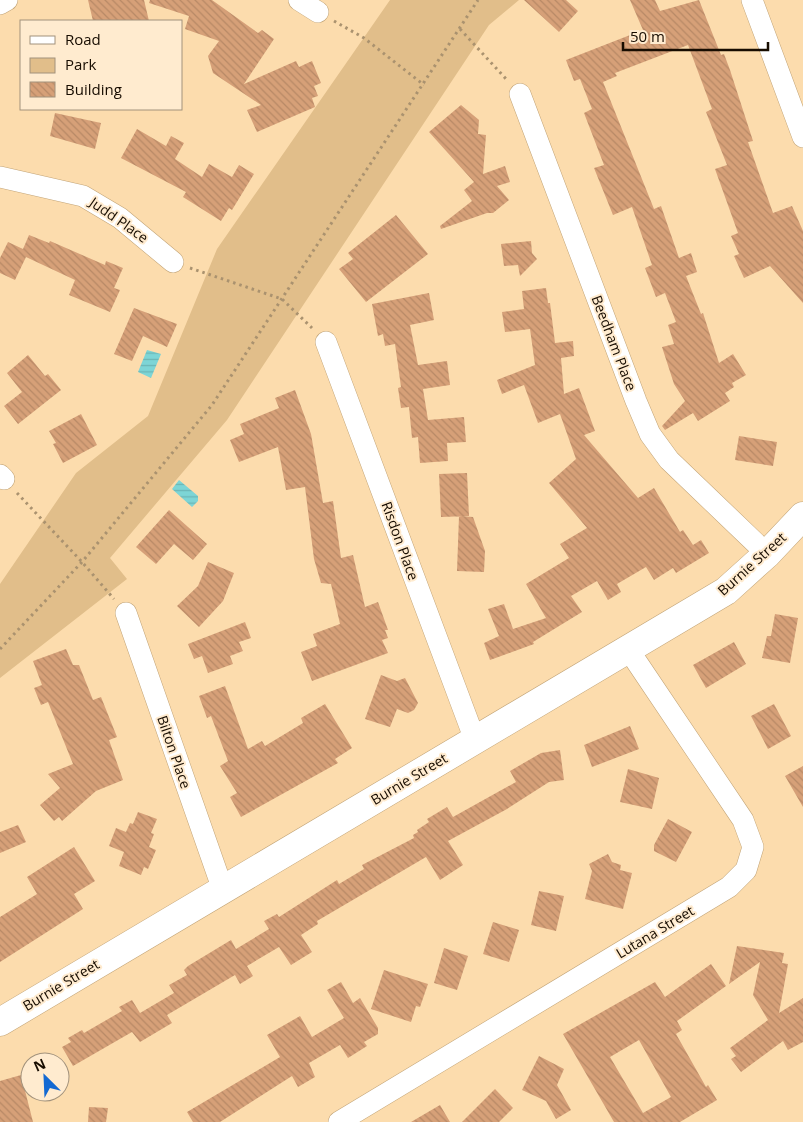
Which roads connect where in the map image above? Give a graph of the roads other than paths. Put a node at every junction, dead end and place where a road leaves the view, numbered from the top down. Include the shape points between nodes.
1 (7, 0) edge
2 (299, 0) edge
3 (752, 0) edge
4 (0, 4) edge
5 (318, 12) road end
6 (520, 94) road end
7 (803, 137) edge
8 (0, 176) edge
9 (173, 262) road end
10 (326, 342) road end
11 (803, 516) edge
12 (767, 554) junction
13 (126, 613) road end
14 (628, 649) junction
15 (474, 740) junction
16 (222, 890) junction
17 (0, 1022) edge
18 (339, 1122) edge

1 - 4 street
2 - 5 street
3 - 7 street
6 - 12 street, Beedham Place via 650,434 669,460
8 - 9 street, Judd Place via 83,196 120,218
10 - 15 street, Risdon Place
11 - 12 street, Burnie Street
12 - 14 street, Burnie Street via 726,591
13 - 16 street, Bilton Place
14 - 15 street, Burnie Street
14 - 18 street, Lutana Street via 743,820 753,847 746,870 729,888
15 - 16 street, Burnie Street
16 - 17 street, Burnie Street

